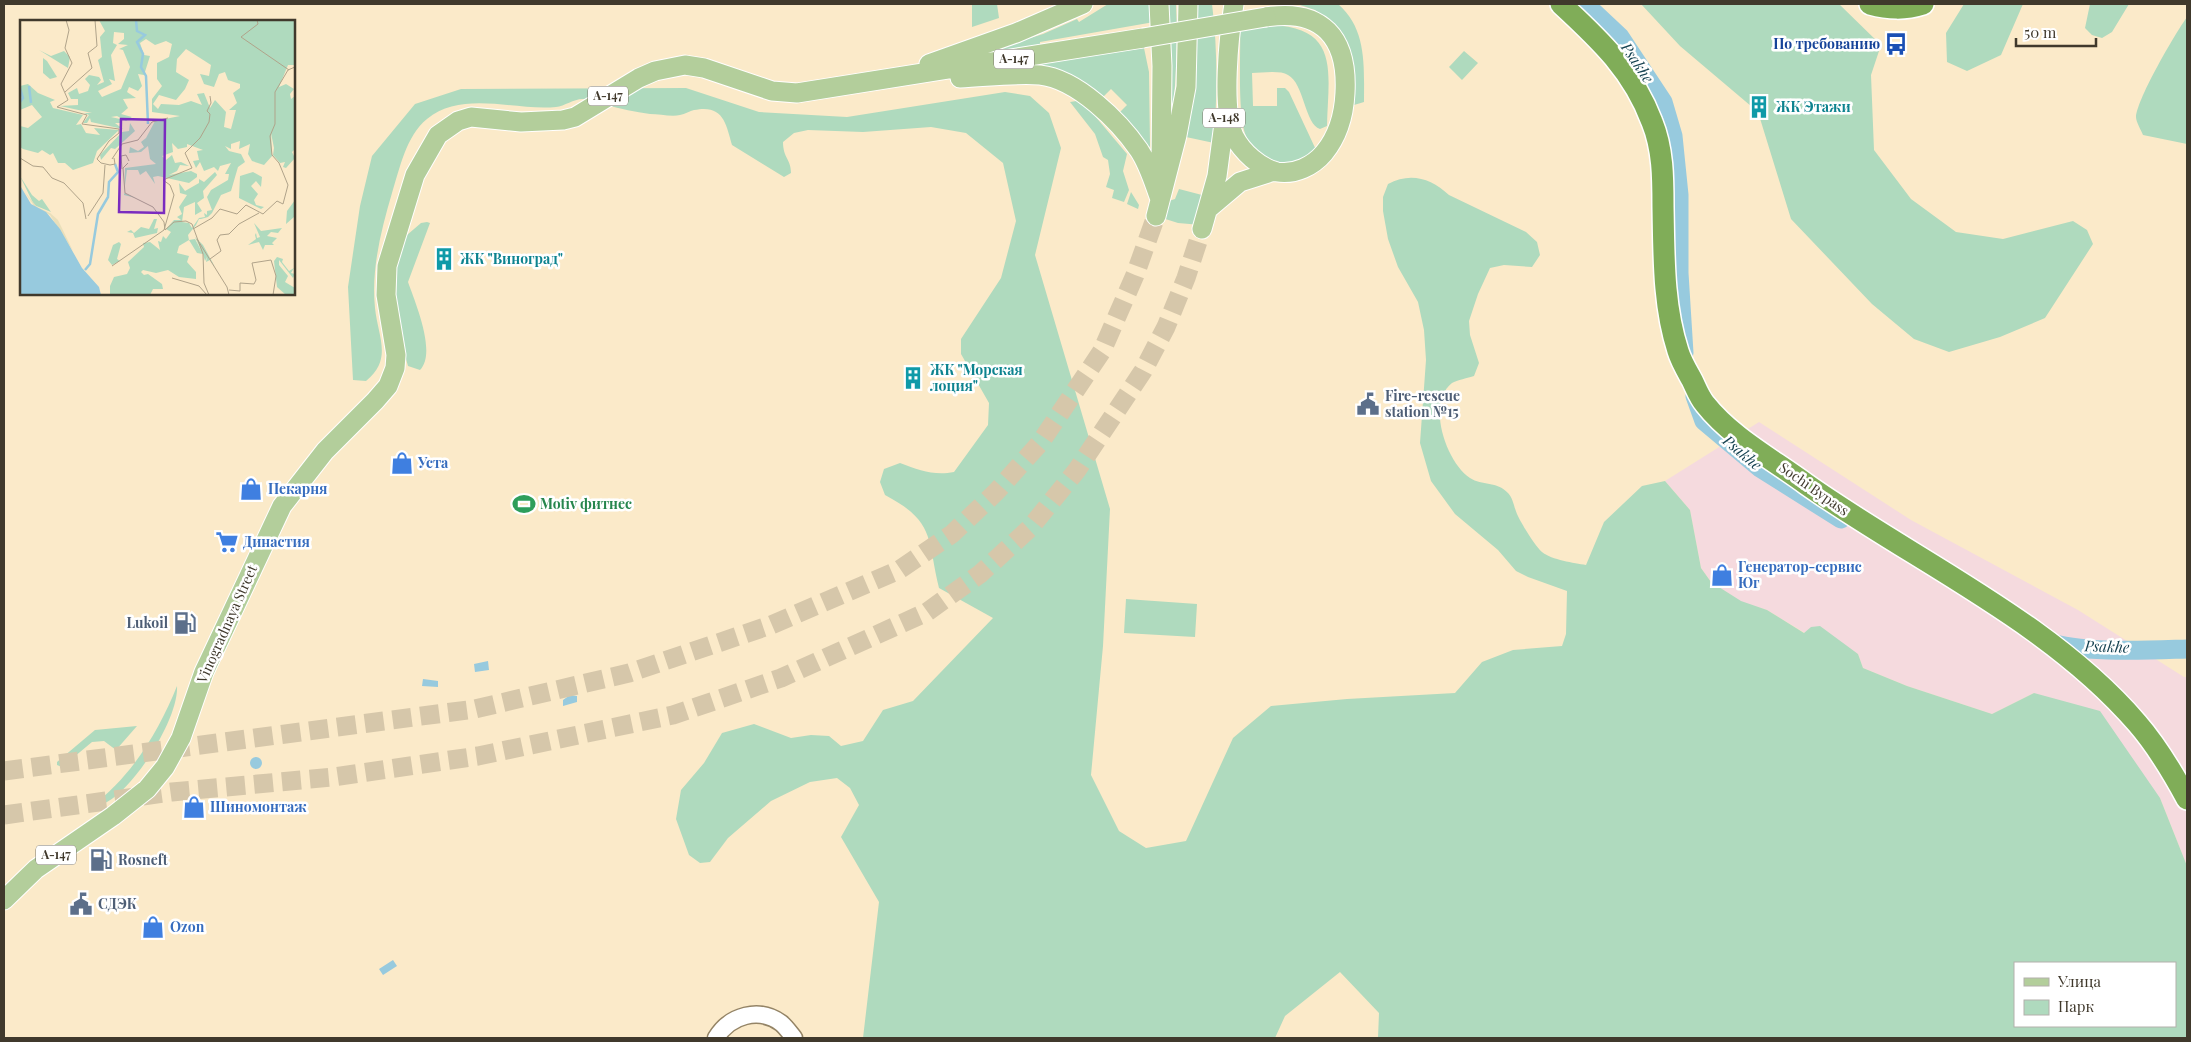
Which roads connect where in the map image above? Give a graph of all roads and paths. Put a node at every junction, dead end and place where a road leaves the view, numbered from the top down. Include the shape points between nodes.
1 (1083, 4) edge
2 (1159, 4) edge
3 (1188, 4) edge
4 (1222, 4) edge
5 (1234, 4) edge
6 (1561, 4) edge
7 (1870, 4) edge
8 (1923, 4) edge
9 (886, 80) junction
10 (1228, 85) junction
11 (1274, 171) junction
12 (1158, 208) junction
13 (1208, 210) junction
14 (1202, 229) tunnel mouth
15 (2187, 799) edge
16 (4, 900) edge
17 (716, 1038) edge
18 (794, 1038) edge

1 - 9 main road, А-147 via 1016,33
2 - 12 main road via 1162,66
3 - 12 main road via 1186,87
4 - 10 main road, А-148
5 - 10 main road
6 - 15 highway, Sochi Bypass via 1609,49 1638,90 1653,123 1662,155 1669,318 1679,354 1704,403 1729,429 1847,513 1992,603 2094,679 2138,724 2170,768
7 - 8 highway via 1887,8
9 - 11 main road, А-147, bridge via 1266,17 1302,16 1335,37 1346,76 1345,102 1338,132 1325,152 1313,163 1296,171
9 - 12 main road via 1041,75 1060,80 1094,102 1116,122 1139,151
9 - 16 main road, Vinogradnaya Street / А-147 via 798,93 782,92 685,65 639,78 575,117 542,122 471,117 458,121 435,139 414,175 387,266 385,282 396,354 388,386 324,451 282,506 204,672 181,738 165,767 147,789 36,869
10 - 11 main road via 1229,118 1234,136 1246,154
10 - 13 main road, А-148 via 1217,176
11 - 13 main road via 1240,182
13 - 14 main road, А-148
17 - 18 street via 732,1020 758,1014 783,1024

